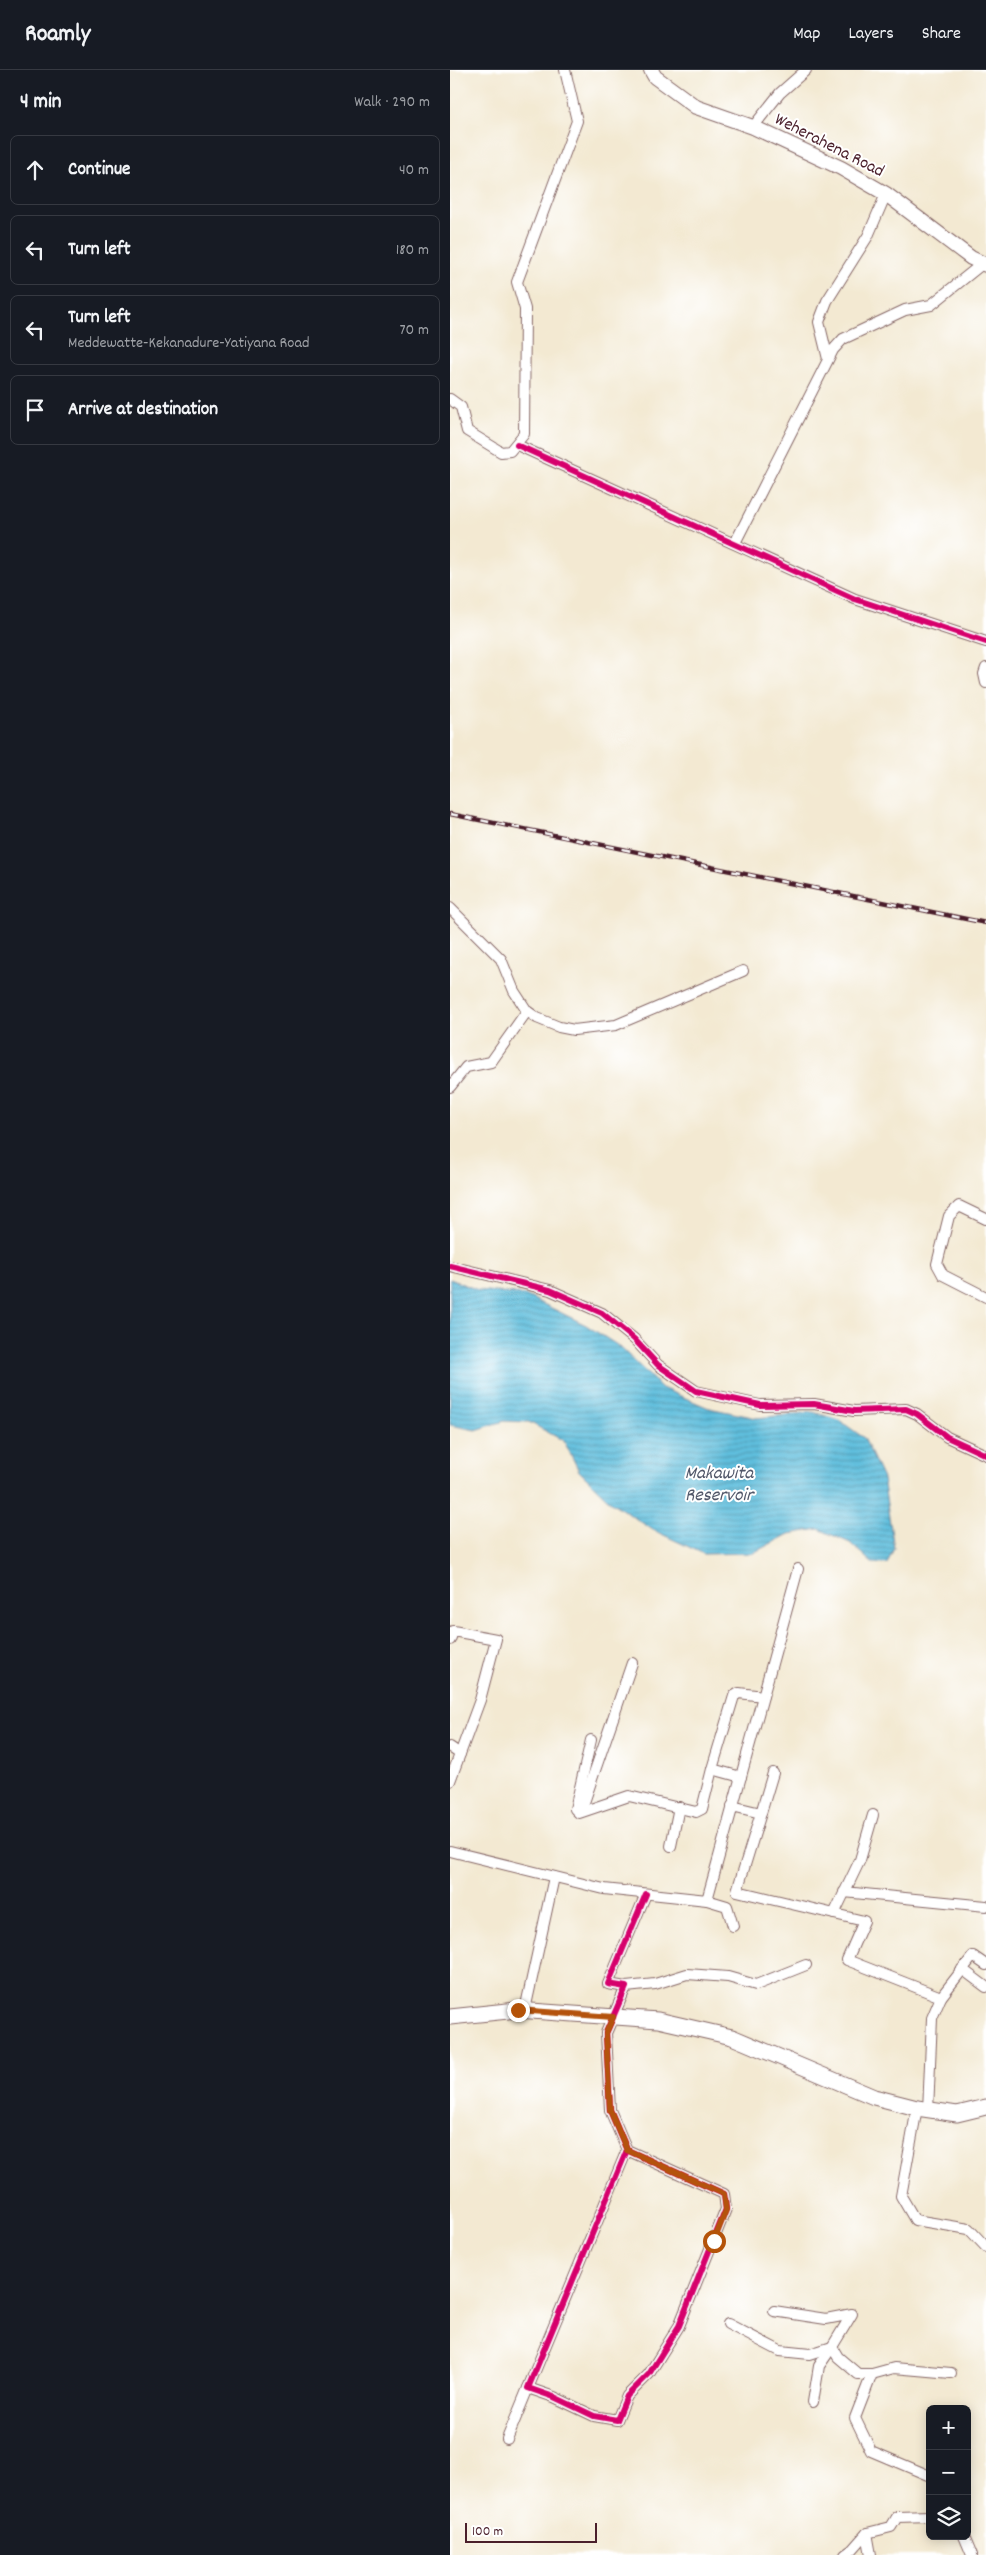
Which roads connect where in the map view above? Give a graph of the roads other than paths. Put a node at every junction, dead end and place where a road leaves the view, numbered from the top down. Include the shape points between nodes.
1 (565, 70) edge
2 (651, 70) edge
3 (806, 70) edge
4 (753, 127) junction
5 (886, 194) junction
6 (984, 265) edge
7 (828, 359) junction
8 (450, 399) edge
9 (517, 445) junction
10 (735, 543) junction
11 (986, 642) edge
12 (986, 668) edge
13 (986, 683) edge
14 (450, 908) edge
15 (743, 971) dead end
16 (527, 1011) junction
17 (450, 1087) edge
18 (986, 1219) edge
19 (450, 1266) edge
20 (986, 1297) edge
21 (986, 1455) edge
22 (798, 1569) dead end
23 (450, 1640) edge
24 (632, 1663) dead end
25 (763, 1696) junction
26 (590, 1740) dead end
27 (450, 1747) edge
28 (460, 1754) junction
29 (712, 1769) junction
30 (773, 1773) dead end
31 (741, 1777) junction
32 (450, 1781) edge
33 (732, 1806) junction
34 (679, 1807) junction
35 (582, 1811) junction
36 (761, 1813) junction
37 (873, 1815) dead end
38 (671, 1846) dead end
39 (450, 1851) edge
40 (554, 1877) junction
41 (844, 1892) junction
42 (646, 1894) junction
43 (707, 1900) junction
44 (986, 1906) edge
45 (834, 1914) junction
46 (733, 1926) dead end
47 (806, 1965) dead end
48 (986, 1965) edge
49 (962, 1969) junction
50 (626, 1987) junction
51 (986, 1987) edge
52 (941, 1998) junction
53 (525, 2010) junction
54 (450, 2017) edge
55 (613, 2017) junction
56 (986, 2107) edge
57 (922, 2109) junction
58 (627, 2150) junction
59 (986, 2247) edge
60 (774, 2311) dead end
61 (728, 2324) dead end
62 (832, 2347) junction
63 (952, 2373) dead end
64 (872, 2374) junction
65 (528, 2388) junction
66 (813, 2402) dead end
67 (507, 2439) dead end
68 (926, 2474) edge
69 (926, 2516) edge
70 (866, 2533) junction
71 (966, 2540) edge
72 (844, 2555) edge
73 (871, 2555) edge
74 (972, 2555) edge

1 - 9 street via 577,121 517,282 526,309 524,434
2 - 4 main road, Weherahena Road via 655,77 696,107
3 - 4 street via 780,93
4 - 5 main road, Weherahena Road via 841,168
5 - 6 main road, Weherahena Road
5 - 7 street via 868,236 827,301 819,322
6 - 7 street via 931,305 905,310 843,339
7 - 10 street
8 - 9 street via 461,407 467,431 502,452
9 - 10 street
10 - 11 street via 855,600
12 - 13 street
14 - 16 street via 501,959 514,991
15 - 16 street via 609,1026 574,1030 537,1018
16 - 17 street via 491,1062 466,1067
18 - 20 street via 959,1206 949,1216 937,1264 943,1275
19 - 21 street via 550,1290 602,1313 634,1339 658,1365 696,1391 760,1405 814,1404 854,1411 906,1409 946,1437
22 - 25 street
23 - 28 street via 453,1631 496,1639 480,1700
24 - 35 street
25 - 29 street via 739,1693 734,1696
25 - 31 street
26 - 35 street via 575,1809 579,1813
27 - 28 street
28 - 32 street
29 - 31 street
29 - 34 street via 702,1809 696,1812
30 - 36 street
31 - 33 street
33 - 36 street
33 - 43 street
34 - 35 street via 629,1796
34 - 38 street
36 - 45 street via 737,1891
37 - 41 street via 860,1860
39 - 40 street
40 - 42 street via 604,1889
40 - 53 street
41 - 44 street
41 - 45 street
42 - 43 street
42 - 50 street via 608,1984
43 - 46 street via 727,1906
45 - 52 street via 864,1920 846,1960
47 - 50 street via 756,1985 728,1977 687,1974 654,1984
48 - 49 street via 973,1956
49 - 51 street
49 - 52 street
50 - 55 street
52 - 57 street via 932,2018
53 - 54 main road
53 - 55 main road
55 - 57 main road via 658,2020 732,2037 874,2097
55 - 58 street via 606,2033 610,2110
56 - 57 main road via 957,2114
57 - 59 street via 902,2196 915,2220 968,2229
58 - 65 street
58 - 65 street via 724,2194 726,2210 714,2241 675,2333 648,2374 627,2396 617,2420 594,2416 554,2396
60 - 62 street via 826,2319 852,2314
61 - 62 street via 780,2351 810,2354
62 - 64 street via 838,2357 858,2374
62 - 66 street via 819,2366
63 - 64 street via 894,2368
64 - 68 street via 854,2418 871,2451
65 - 67 street
69 - 70 street via 897,2517 891,2527
70 - 72 street
70 - 73 street
71 - 74 street

